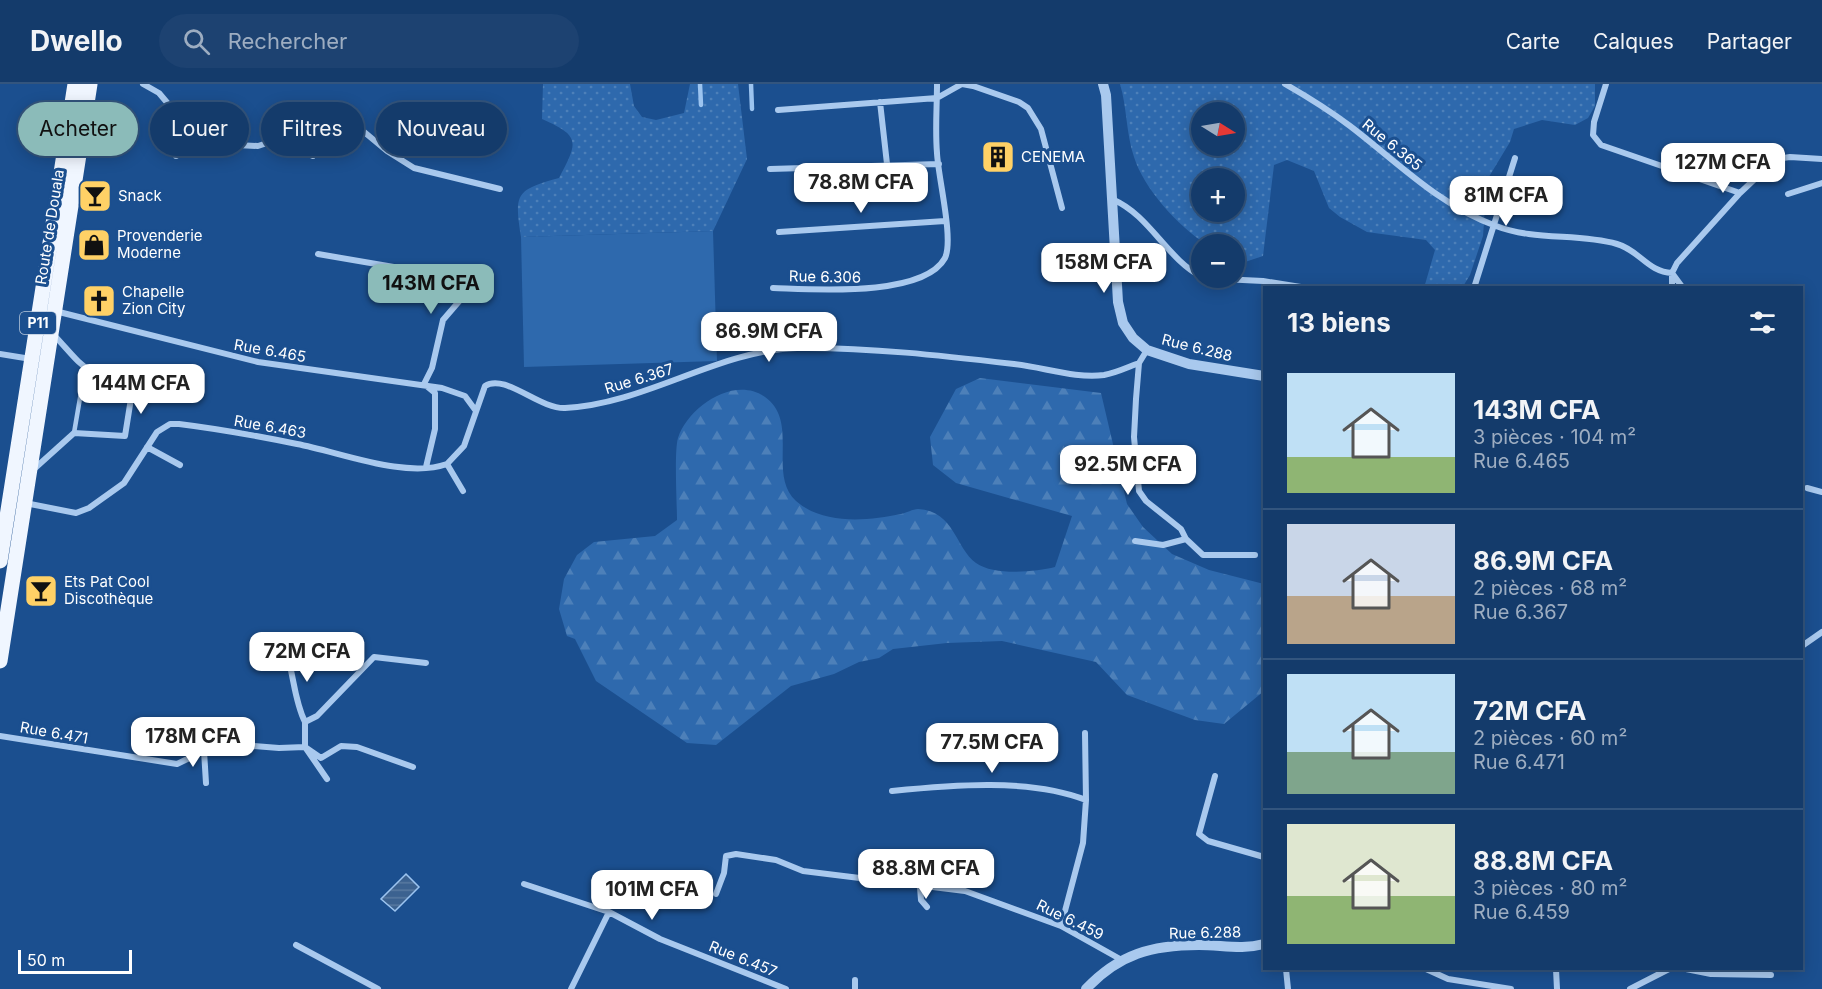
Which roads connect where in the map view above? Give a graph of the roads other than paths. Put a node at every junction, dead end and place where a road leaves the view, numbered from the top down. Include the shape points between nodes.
1 (75, 84) edge
2 (90, 84) edge
3 (143, 84) edge
4 (937, 84) edge
5 (1103, 84) edge
6 (1285, 84) edge
7 (1606, 84) edge
8 (937, 98) junction
9 (167, 102) edge
10 (880, 102) junction
11 (778, 110) dead end
12 (249, 146) edge
13 (1515, 158) dead end
14 (1822, 159) edge
15 (887, 164) junction
16 (939, 164) junction
17 (770, 169) dead end
18 (1822, 183) edge
19 (500, 189) dead end
20 (1740, 193) junction
21 (1788, 194) dead end
22 (1114, 201) junction
23 (1062, 208) dead end
24 (945, 221) junction
25 (1494, 226) junction
26 (779, 232) dead end
27 (318, 254) dead end
28 (1191, 270) edge
29 (1672, 273) junction
30 (1245, 280) edge
31 (1294, 286) edge
32 (1475, 286) edge
33 (1672, 286) edge
34 (1682, 286) edge
35 (773, 288) dead end
36 (55, 311) junction
37 (51, 333) junction
38 (1147, 350) junction
39 (0, 354) edge
40 (32, 359) junction
41 (1139, 363) junction
42 (85, 369) junction
43 (1263, 376) edge
44 (424, 384) junction
45 (476, 411) junction
46 (74, 433) junction
47 (147, 447) junction
48 (447, 464) junction
49 (180, 465) dead end
50 (426, 467) junction
51 (28, 473) junction
52 (1807, 488) dead end
53 (463, 491) dead end
54 (1822, 492) edge
55 (24, 503) junction
56 (1186, 539) junction
57 (1135, 541) dead end
58 (1256, 555) dead end
59 (0, 561) edge
60 (1822, 632) edge
61 (1803, 645) edge
62 (286, 651) dead end
63 (0, 660) edge
64 (426, 663) dead end
65 (305, 722) junction
66 (1085, 733) dead end
67 (0, 736) edge
68 (305, 747) junction
69 (204, 751) junction
70 (413, 767) dead end
71 (1215, 776) dead end
72 (327, 779) dead end
73 (206, 783) dead end
74 (892, 791) dead end
75 (1086, 800) junction
76 (1263, 857) edge
77 (524, 884) dead end
78 (920, 887) junction
79 (716, 894) dead end
80 (927, 907) dead end
81 (609, 912) junction
82 (1061, 926) junction
83 (1263, 944) edge
84 (296, 945) dead end
85 (1120, 960) junction
86 (1286, 970) edge
87 (1428, 970) edge
88 (1556, 970) edge
89 (1667, 970) edge
90 (1690, 970) edge
91 (1716, 970) edge
92 (1711, 975) junction
93 (1771, 975) dead end
94 (855, 980) dead end
95 (771, 983) junction
96 (378, 989) edge
97 (571, 989) edge
98 (766, 989) edge
99 (786, 989) edge
100 (855, 989) edge
101 (1086, 989) edge
102 (1288, 989) edge
103 (1511, 989) edge
104 (1557, 989) edge
105 (1630, 989) edge

1 - 40 main road, P11
2 - 36 main road, Route de Douala / P11
3 - 9 street
4 - 8 street, Rue 6.306
5 - 22 street, Rue 6.288
6 - 25 street, Rue 6.365 via 1348,125 1432,190
7 - 20 street via 1594,122 1593,135 1600,145
8 - 10 street
8 - 16 street, Rue 6.306
8 - 23 street via 962,84 1028,108 1041,129
10 - 11 street
10 - 15 street
12 - 19 street via 279,139 313,156 332,121 357,126 414,168
13 - 25 street
14 - 20 street via 1776,159
15 - 16 street
15 - 17 street
16 - 24 street, Rue 6.306
18 - 21 street
20 - 29 street
22 - 28 street via 1130,209
22 - 38 street, Rue 6.288 via 1118,302 1132,338
24 - 26 street
24 - 35 street, Rue 6.306 via 945,257 923,274 863,290
25 - 29 street, Rue 6.365 via 1541,236 1618,244 1661,273
25 - 32 street
27 - 44 street via 423,272 439,283 468,291 442,320 432,368
29 - 33 street
29 - 34 street
30 - 31 street
36 - 37 main road, Route de Douala / P11
36 - 44 street, Rue 6.465 via 258,362
37 - 42 street
37 - 51 main road, Route de Douala / P11
38 - 41 street
38 - 43 street, Rue 6.288 via 1189,364
39 - 40 street
40 - 59 main road, P11
41 - 45 street, Rue 6.367 via 1094,376 1014,364 842,348 783,349 745,356 615,401 566,408 545,406 502,383 492,383 485,386
41 - 56 street via 1134,437 1139,491
42 - 46 lane
42 - 46 street via 99,376 129,380 133,386 125,436
44 - 45 street, Rue 6.465 via 465,396
44 - 50 street via 435,393 435,429
45 - 48 street, Rue 6.367 via 464,446
46 - 51 street
47 - 49 street
47 - 50 street, Rue 6.463 via 164,426 179,424 299,444 371,462
47 - 55 street, Rue 6.463 via 124,483 89,508 76,513
48 - 50 street, Rue 6.463
48 - 53 street
51 - 55 main road, Route de Douala / P11
52 - 54 street
55 - 63 main road, Route de Douala / P11
56 - 57 street via 1163,545
56 - 58 street via 1203,555
60 - 61 street
62 - 65 street via 294,675 297,705
64 - 65 street via 374,657 317,716
65 - 68 street
66 - 75 street
67 - 69 street, Rue 6.471 via 177,764
68 - 69 street, Rue 6.471 via 226,744
68 - 70 street, Rue 6.471 via 321,758 341,746 357,747
68 - 72 street
69 - 73 street
71 - 76 street via 1199,834 1208,841
74 - 75 street via 950,785 1016,787 1064,791
75 - 82 street via 1083,843
77 - 81 street, Rue 6.457
78 - 79 street, Rue 6.459 via 803,871 776,860 736,854 726,856
78 - 80 street via 921,900
78 - 82 street, Rue 6.459 via 965,891
81 - 95 street, Rue 6.457 via 660,939
81 - 97 street
82 - 85 street, Rue 6.459
83 - 85 street, Rue 6.288 via 1146,950
84 - 96 street
85 - 101 street, Rue 6.288
86 - 102 street
87 - 103 street via 1448,979
88 - 104 street
89 - 105 street
90 - 92 street
91 - 92 street
92 - 93 street
94 - 100 street
95 - 98 street
95 - 99 street, Rue 6.457

